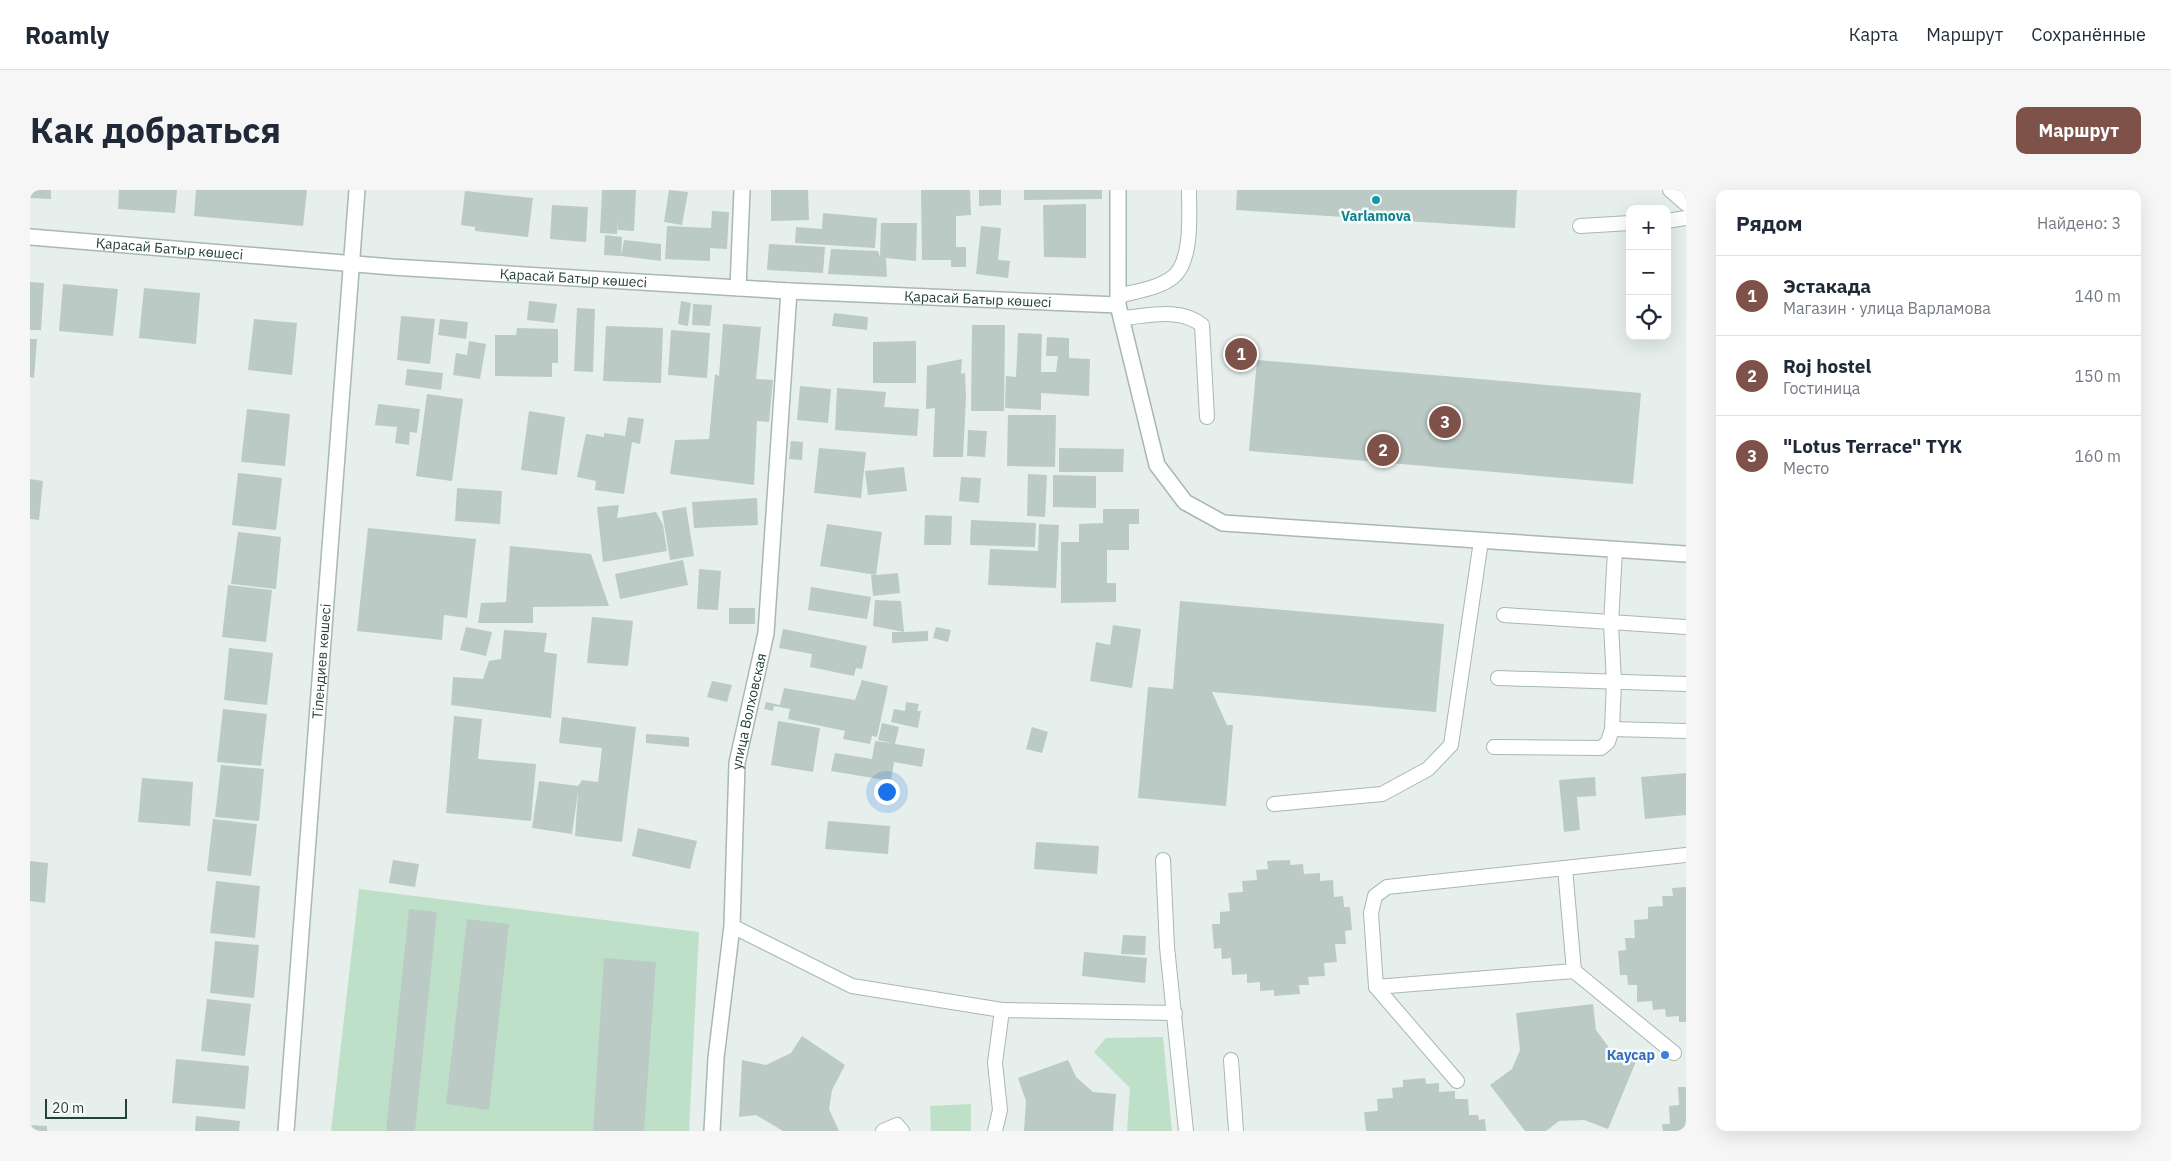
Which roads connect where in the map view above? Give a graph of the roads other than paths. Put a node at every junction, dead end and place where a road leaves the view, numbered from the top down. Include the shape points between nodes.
1 (357, 190) edge
2 (742, 190) edge
3 (1118, 190) edge
4 (1189, 190) edge
5 (1670, 190) edge
6 (1686, 204) edge
7 (1686, 218) edge
8 (1671, 220) edge
9 (1626, 223) edge
10 (1580, 226) dead end
11 (30, 237) edge
12 (352, 264) junction
13 (738, 288) junction
14 (789, 290) junction
15 (1119, 306) junction
16 (1207, 417) dead end
17 (1481, 541) junction
18 (1615, 550) junction
19 (1686, 554) edge
20 (1504, 616) dead end
21 (1611, 624) junction
22 (1686, 628) edge
23 (1498, 678) dead end
24 (1614, 682) junction
25 (1686, 684) edge
26 (1612, 729) junction
27 (1686, 730) edge
28 (1494, 747) dead end
29 (1274, 804) dead end
30 (1686, 855) edge
31 (1162, 860) dead end
32 (1565, 868) junction
33 (732, 926) junction
34 (1574, 972) junction
35 (1376, 987) junction
36 (1002, 1010) junction
37 (1175, 1013) junction
38 (1674, 1053) dead end
39 (1231, 1060) dead end
40 (1457, 1081) dead end
41 (286, 1131) edge
42 (712, 1131) edge
43 (883, 1131) edge
44 (902, 1131) edge
45 (996, 1131) edge
46 (1186, 1131) edge
47 (1236, 1131) edge

1 - 12 street, Тілендиев көшесі
2 - 13 street
3 - 15 street
4 - 15 lane via 1188,250 1175,276
5 - 6 lane
7 - 8 lane
9 - 10 lane
11 - 12 street, Қарасай Батыр көшесі
12 - 13 street, Қарасай Батыр көшесі
12 - 41 street, Тілендиев көшесі
13 - 14 street, Қарасай Батыр көшесі
14 - 15 street, Қарасай Батыр көшесі
14 - 33 street, улица Волховская via 766,633 737,763
15 - 16 lane via 1191,316 1202,325
15 - 17 street via 1157,465 1185,502 1223,523
17 - 18 street
17 - 29 lane via 1451,745 1428,769 1382,794
18 - 19 street
18 - 21 lane
20 - 21 lane
21 - 22 lane
21 - 24 lane
23 - 24 lane
24 - 25 lane
24 - 26 lane
26 - 27 lane
26 - 28 lane via 1608,742 1601,748
30 - 32 lane
31 - 37 lane
32 - 34 lane
32 - 35 lane via 1387,887 1375,896 1371,913
33 - 36 lane via 852,986
33 - 42 street, улица Волховская via 716,1058
34 - 35 lane
34 - 38 lane
35 - 40 lane
36 - 37 lane
36 - 45 lane via 995,1063 1000,1110
37 - 46 lane
39 - 47 lane
43 - 44 lane via 897,1125

